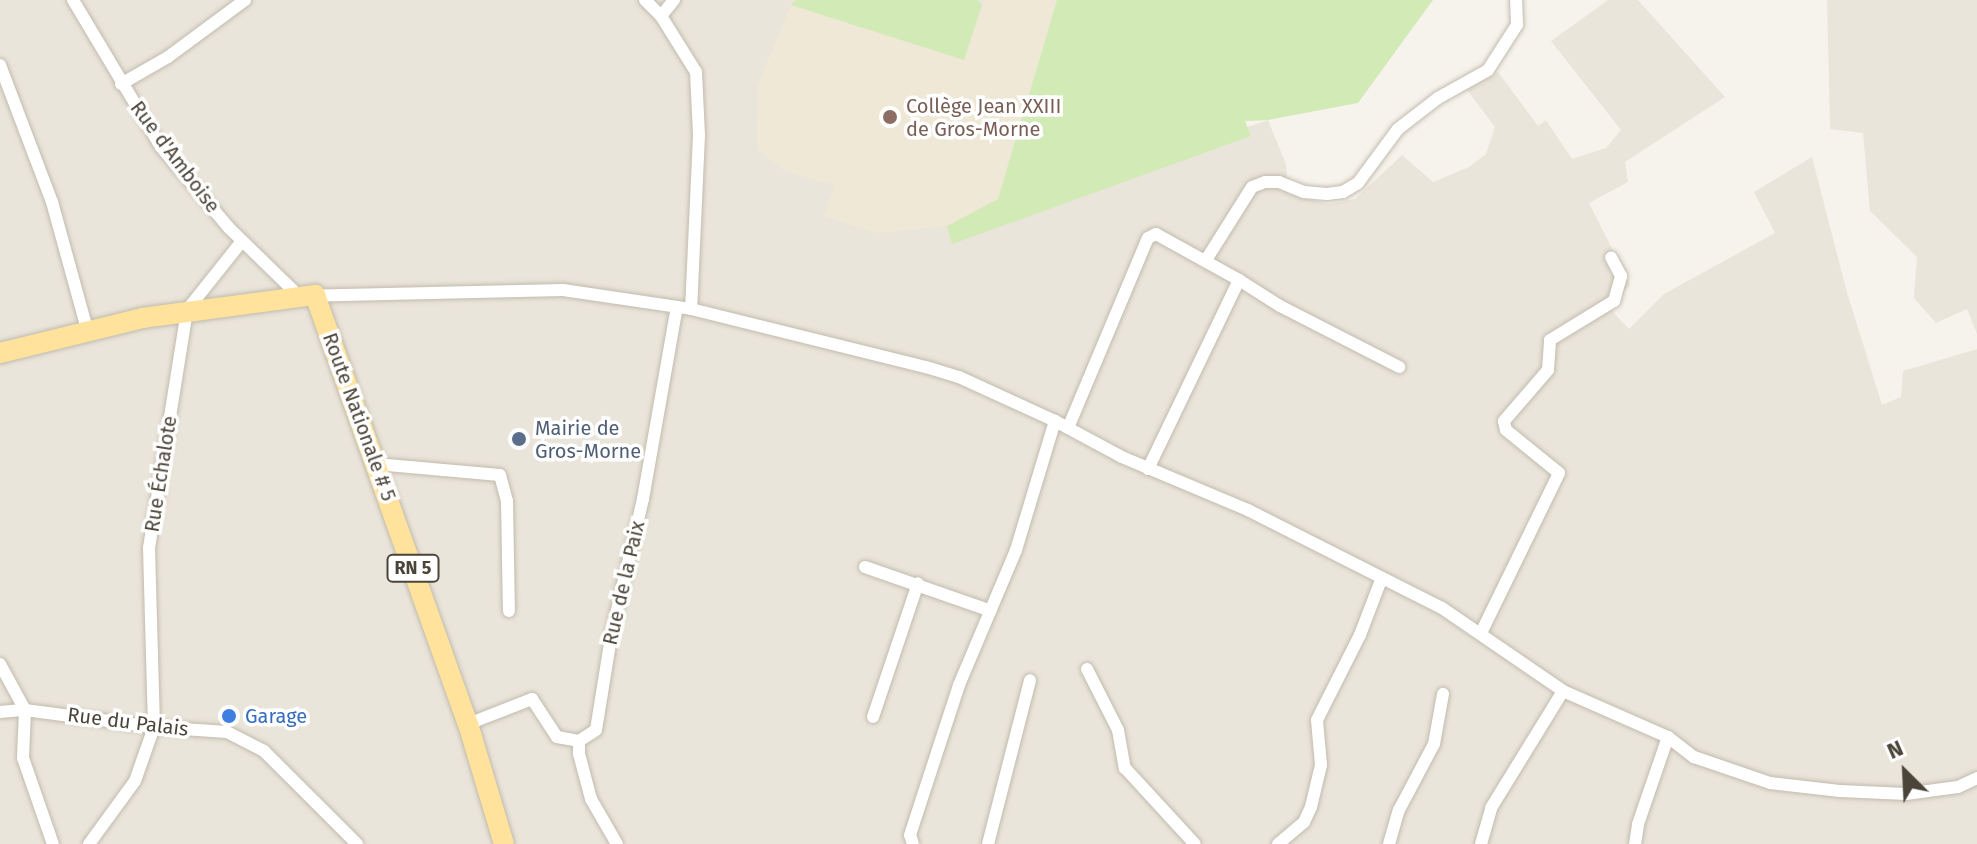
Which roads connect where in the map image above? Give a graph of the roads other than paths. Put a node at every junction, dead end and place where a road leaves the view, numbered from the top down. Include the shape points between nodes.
1 (73, 0) edge
2 (245, 0) edge
3 (645, 0) edge
4 (674, 0) edge
5 (1516, 0) edge
6 (661, 16) junction
7 (0, 65) edge
8 (121, 84) junction
9 (242, 241) junction
10 (1611, 257) dead end
11 (1206, 260) junction
12 (1239, 280) junction
13 (299, 296) junction
14 (677, 307) junction
15 (691, 309) junction
16 (187, 310) junction
17 (88, 333) junction
18 (0, 353) edge
19 (1399, 367) dead end
20 (1055, 421) junction
21 (1068, 428) junction
22 (376, 464) junction
23 (1148, 469) junction
24 (865, 567) dead end
25 (1381, 580) junction
26 (918, 583) junction
27 (509, 611) dead end
28 (991, 611) junction
29 (1481, 633) junction
30 (0, 664) edge
31 (1087, 669) dead end
32 (1030, 680) dead end
33 (1563, 691) junction
34 (1443, 694) dead end
35 (25, 710) junction
36 (0, 712) edge
37 (873, 717) dead end
38 (468, 724) junction
39 (154, 727) junction
40 (1668, 737) junction
41 (579, 741) junction
42 (1977, 778) edge
43 (53, 844) edge
44 (89, 844) edge
45 (357, 844) edge
46 (504, 844) edge
47 (617, 844) edge
48 (913, 844) edge
49 (988, 844) edge
50 (1195, 844) edge
51 (1278, 844) edge
52 (1389, 844) edge
53 (1481, 844) edge
54 (1635, 844) edge

1 - 8 street, Rue d'Amboise
2 - 8 street via 168,57
3 - 6 street
4 - 6 street
5 - 11 street via 1517,25 1488,70 1398,129 1358,183 1327,194 1279,182 1252,187
6 - 15 street via 696,72 699,99
7 - 17 street via 52,202
8 - 9 street, Rue d'Amboise via 161,147
9 - 13 street, Rue d'Amboise
9 - 16 street, Rue Échalote
10 - 29 street via 1621,276 1614,301 1550,340 1548,370 1504,421 1506,430 1559,473
11 - 12 street
11 - 21 street via 1156,234 1148,238
12 - 19 street
12 - 23 street
13 - 14 street via 563,290
13 - 16 main road
13 - 22 main road, Route Nationale # 5 / RN 5 via 315,295
14 - 15 street
14 - 41 street, Rue de la Paix via 596,730
15 - 20 street via 937,370
16 - 17 main road
16 - 39 street, Rue Échalote via 149,548
17 - 18 main road
20 - 21 street
20 - 28 street via 1016,550
21 - 23 street
22 - 27 street via 500,475 507,501
22 - 38 main road, Route Nationale # 5 / RN 5
23 - 25 street via 1248,510
24 - 26 street
25 - 29 street
25 - 51 street via 1317,720 1321,765 1311,807 1304,822
26 - 28 street
26 - 37 street
28 - 48 street via 959,685 910,835
29 - 33 street
30 - 35 street
31 - 50 street via 1118,730 1125,768
32 - 49 street
33 - 40 street
33 - 53 street via 1491,808
34 - 52 street via 1434,744 1399,810
35 - 36 street, Rue du Palais
35 - 39 street, Rue du Palais
35 - 43 street via 23,758
38 - 41 street via 532,699 557,737
38 - 46 main road, Route Nationale # 5 / RN 5
39 - 44 street via 135,781
39 - 45 street, Rue du Palais via 227,732 264,751
40 - 42 street via 1694,757 1770,783 1906,794 1958,787
40 - 54 street
41 - 47 street via 591,799

